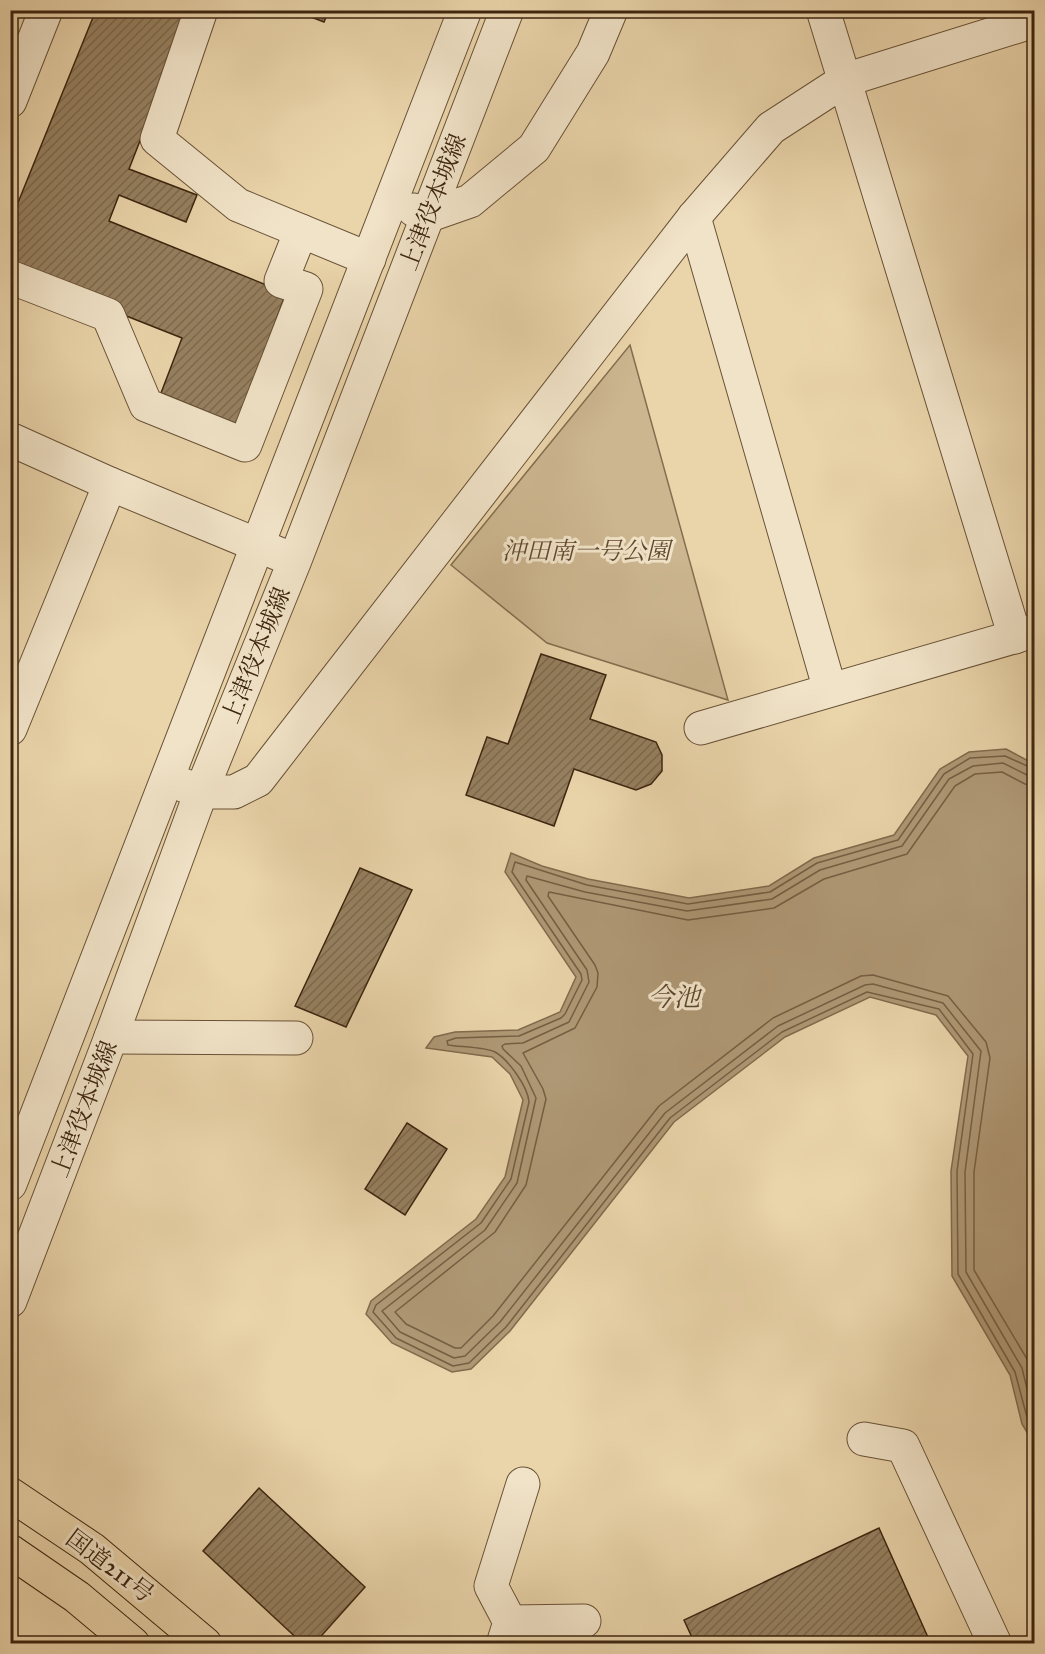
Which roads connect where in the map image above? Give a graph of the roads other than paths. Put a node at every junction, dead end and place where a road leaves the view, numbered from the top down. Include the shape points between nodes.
1 (46, 10) edge
2 (201, 10) edge
3 (465, 10) edge
4 (507, 10) edge
5 (611, 10) edge
6 (823, 10) edge
7 (1029, 23) edge
8 (845, 80) junction
9 (10, 102) edge
10 (391, 200) junction
11 (427, 216) junction
12 (694, 217) junction
13 (301, 231) junction
14 (369, 259) junction
15 (10, 277) edge
16 (10, 439) edge
17 (110, 484) junction
18 (258, 545) junction
19 (295, 560) junction
20 (1025, 634) edge
21 (830, 690) junction
22 (701, 728) dead end
23 (10, 729) edge
24 (167, 779) junction
25 (201, 792) junction
26 (111, 1037) junction
27 (296, 1038) dead end
28 (24, 1109) edge
29 (10, 1184) edge
30 (10, 1301) edge
31 (864, 1439) dead end
32 (523, 1484) dead end
33 (10, 1494) edge
34 (10, 1551) edge
35 (584, 1621) dead end
36 (507, 1633) edge
37 (133, 1644) edge
38 (206, 1644) edge
39 (994, 1644) edge

1 - 9 street
2 - 13 street via 156,139 238,205
3 - 10 street, 上津役本城線
4 - 11 street, 上津役本城線
5 - 11 street via 593,53 534,148 470,201
6 - 8 street
7 - 8 street
8 - 12 street via 771,128
8 - 20 street
10 - 11 street
10 - 14 street, 上津役本城線
11 - 19 street, 上津役本城線
12 - 21 street
12 - 25 street via 258,780 234,792
13 - 14 street
13 - 15 street via 281,281 306,290 245,445 146,405 108,315
14 - 18 street, 上津役本城線
16 - 17 street
17 - 18 street
17 - 23 street
18 - 19 street
18 - 24 street, 上津役本城線
19 - 25 street, 上津役本城線
20 - 21 street
21 - 22 street
24 - 25 street
24 - 28 street, 上津役本城線
25 - 26 street, 上津役本城線
26 - 27 street
26 - 30 street, 上津役本城線
28 - 29 street, 上津役本城線
31 - 39 street via 903,1446
32 - 36 street via 491,1586
33 - 38 highway, 国道211号 via 92,1549
34 - 37 highway, 国道211号 via 77,1597
35 - 36 street

